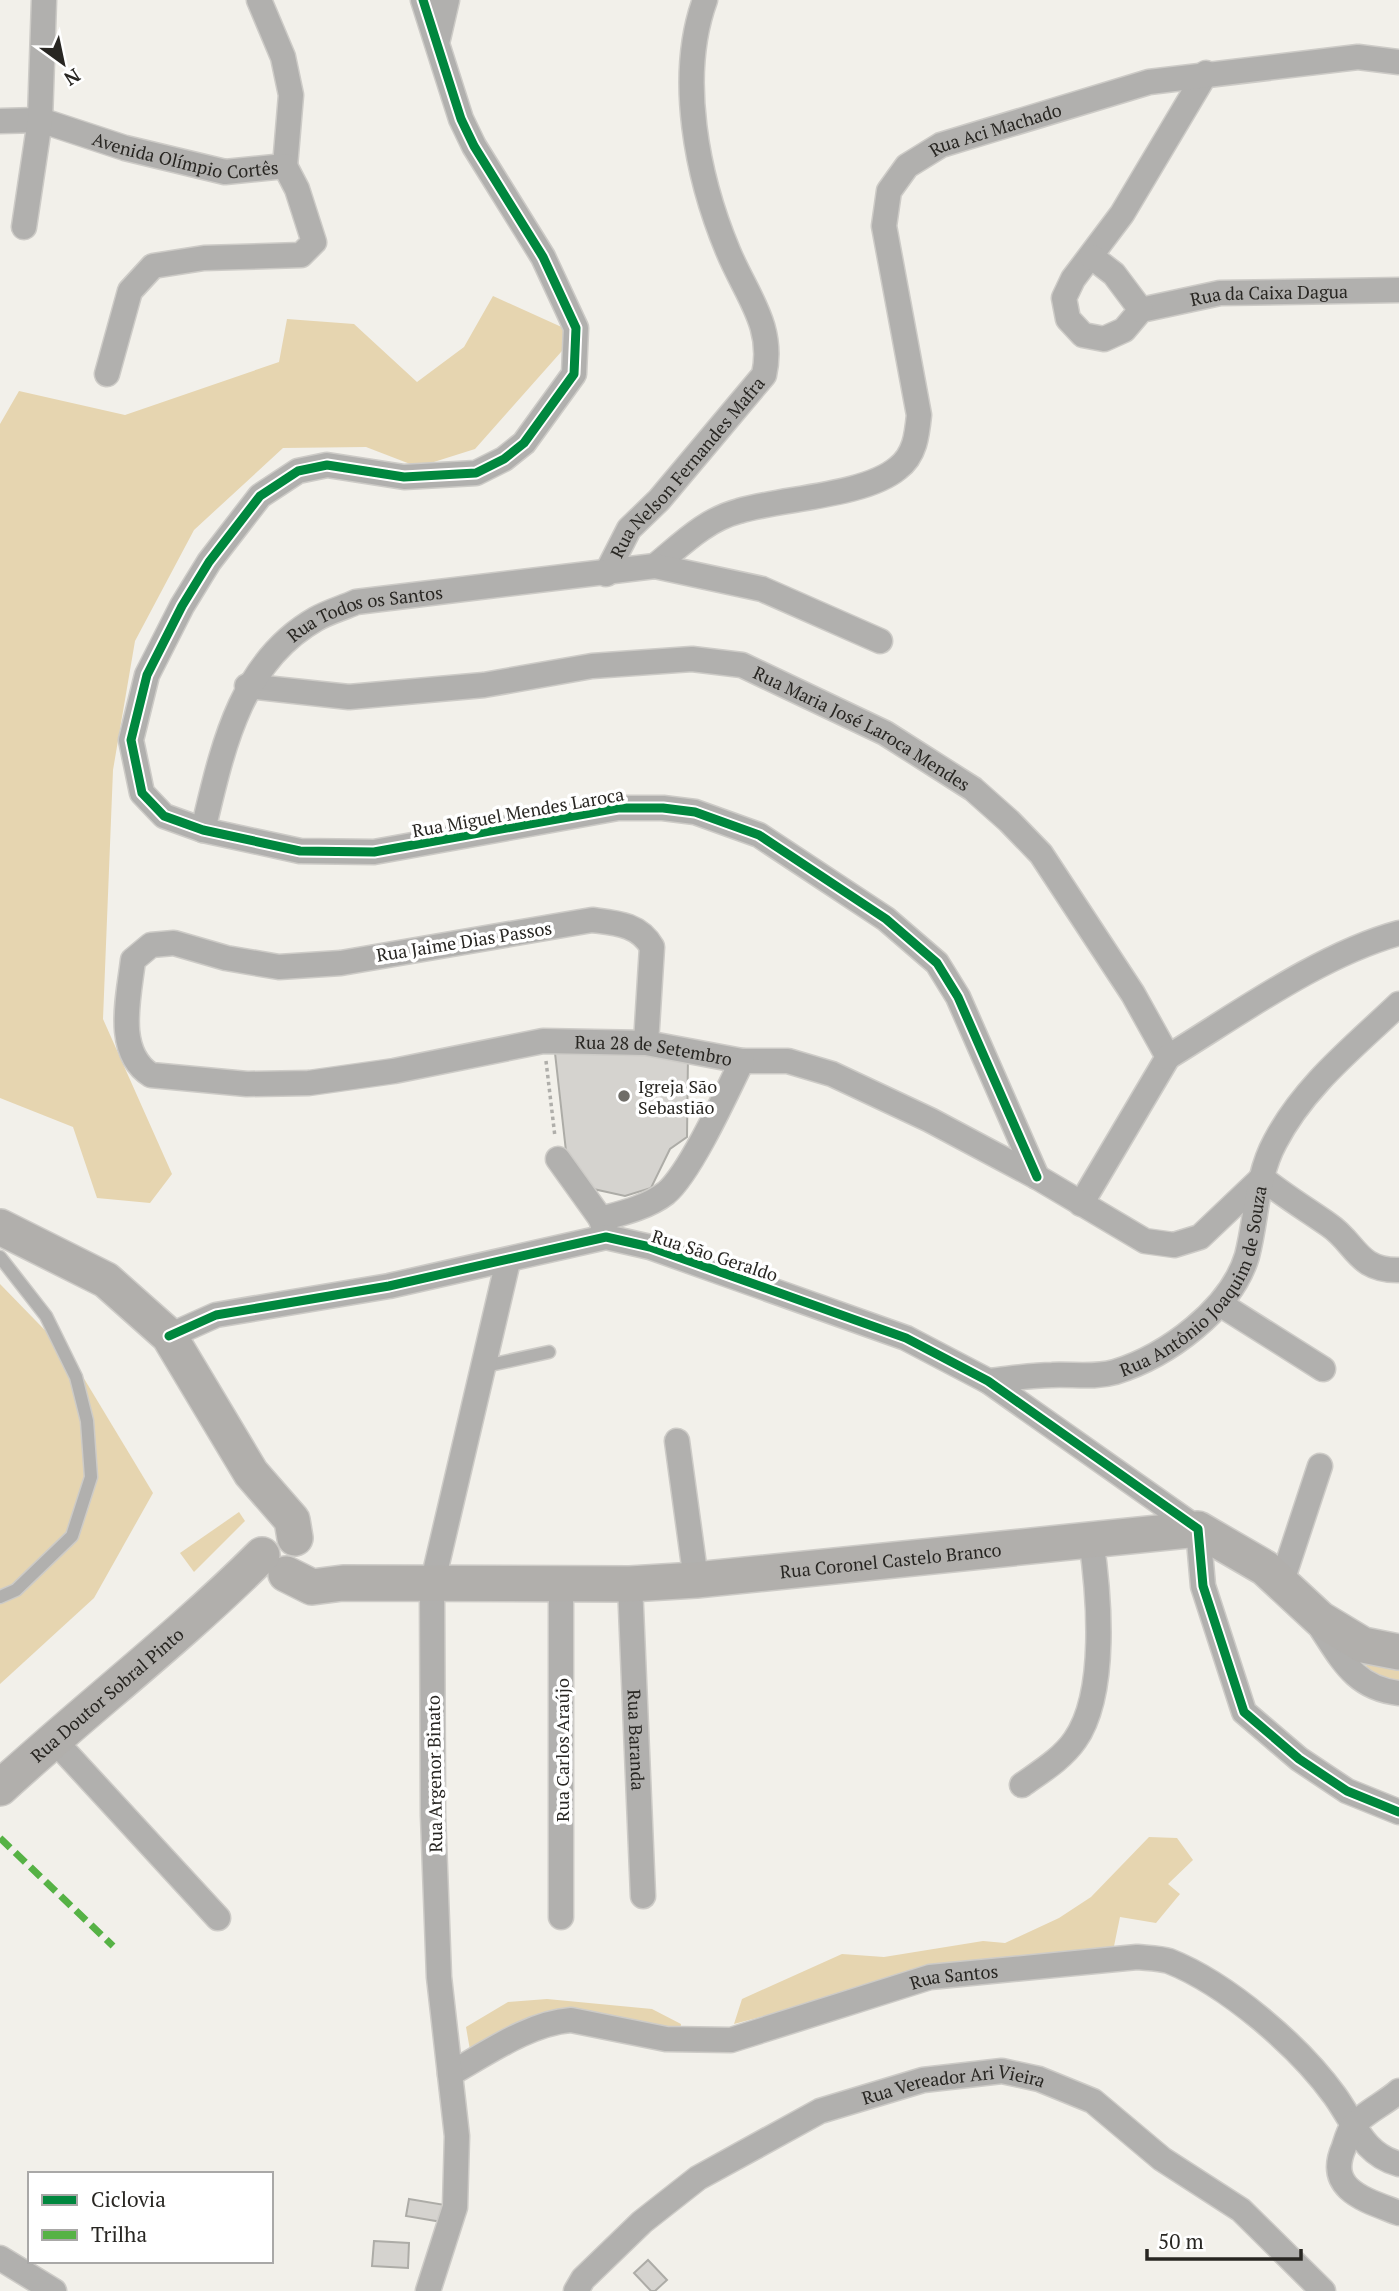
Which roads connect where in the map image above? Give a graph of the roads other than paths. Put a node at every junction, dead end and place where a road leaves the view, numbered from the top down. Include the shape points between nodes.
1 (44, 0) edge
2 (259, 0) edge
3 (423, 0) edge
4 (447, 0) edge
5 (705, 0) edge
6 (438, 39) junction
7 (1399, 62) edge
8 (1206, 73) junction
9 (40, 120) junction
10 (0, 121) edge
11 (285, 166) junction
12 (24, 226) dead end
13 (1091, 257) junction
14 (1399, 290) edge
15 (1141, 310) junction
16 (107, 374) dead end
17 (655, 566) junction
18 (606, 574) junction
19 (880, 641) dead end
20 (247, 686) junction
21 (203, 830) junction
22 (1399, 933) edge
23 (174, 943) joint
24 (1399, 1004) edge
25 (646, 1043) junction
26 (1168, 1057) junction
27 (742, 1061) junction
28 (558, 1159) road end
29 (1037, 1177) junction
30 (1262, 1178) junction
31 (1081, 1204) junction
32 (0, 1227) edge
33 (604, 1228) junction
34 (0, 1257) edge
35 (508, 1261) junction
36 (1399, 1270) edge
37 (1220, 1304) junction
38 (169, 1336) junction
39 (549, 1352) dead end
40 (481, 1367) junction
41 (1323, 1368) dead end
42 (988, 1381) junction
43 (677, 1441) dead end
44 (1320, 1466) dead end
45 (1198, 1530) junction
46 (1091, 1539) junction
47 (282, 1553) junction
48 (696, 1580) junction
49 (561, 1583) junction
50 (630, 1584) junction
51 (432, 1586) junction
52 (1293, 1593) junction
53 (0, 1597) edge
54 (1399, 1652) edge
55 (1399, 1693) edge
56 (53, 1739) junction
57 (1022, 1785) dead end
58 (0, 1788) edge
59 (1399, 1812) edge
60 (643, 1896) dead end
61 (561, 1917) dead end
62 (218, 1918) dead end
63 (450, 2074) junction
64 (1399, 2091) edge
65 (1352, 2127) junction
66 (1399, 2164) edge
67 (1399, 2213) edge
68 (0, 2258) edge
69 (54, 2291) edge
70 (428, 2291) edge
71 (576, 2291) edge
72 (1323, 2291) edge

1 - 9 street
2 - 11 street, Avenida Olímpio Cortês via 283,57 291,95
3 - 6 street
4 - 6 street
5 - 18 street, Rua Nelson Fernandes Mafra via 691,79 694,132 713,208 766,331 769,354 765,376 629,529
6 - 21 street, Rua Miguel Mendes Laroca via 461,119 543,257 576,328 575,374 524,443 476,472 404,477 327,465 298,471 260,496 182,606 147,675 131,740 142,793 164,817
7 - 8 street, Rua Aci Machado via 1358,57
8 - 13 street
8 - 17 street, Rua Aci Machado via 1149,82 941,145 907,166 889,191 884,226 919,415 916,444 899,468 869,483 738,511 707,523
9 - 10 street, Avenida Olímpio Cortês
9 - 11 street, Avenida Olímpio Cortês via 125,148 225,172
9 - 12 street
11 - 16 street via 314,242 301,255 204,258 153,266 130,290
13 - 15 street via 1114,274
13 - 15 street via 1064,298 1068,319 1083,335 1104,339 1124,330
14 - 15 street, Rua da Caixa Dagua via 1220,293
17 - 18 street, Rua Todos os Santos
17 - 19 street, Rua Todos os Santos via 762,589
18 - 20 street, Rua Todos os Santos via 356,603 299,629
20 - 21 street, Rua Todos os Santos via 222,751
20 - 26 street, Rua Maria José Laroca Mendes via 349,697 484,685 592,666 692,659 742,665 885,733 973,789 1009,821 1041,854 1133,994
21 - 29 street, Rua Miguel Mendes Laroca via 300,851 374,852 618,808 663,808 695,812 759,835 886,919 937,963 958,997
22 - 26 street via 1303,975
23 - 25 street, Rua Jaime Dias Passos via 279,967 341,963 592,920 628,925 648,939 654,954
23 - 25 street, Rua 28 de Setembro via 152,945 133,960 126,1017 131,1052 151,1075 247,1084 309,1083 543,1041
24 - 30 street via 1325,1073 1295,1108 1273,1144
25 - 27 street, Rua 28 de Setembro
26 - 31 street
27 - 29 street, Rua 28 de Setembro via 788,1061 832,1074
27 - 33 street via 675,1183 666,1193
28 - 33 street
29 - 31 street, Rua 28 de Setembro
30 - 31 street, Rua 28 de Setembro via 1200,1237 1174,1245 1145,1241
30 - 36 street, Rua Antônio Joaquim de Souza via 1332,1227 1368,1263
30 - 37 street, Rua Antônio Joaquim de Souza via 1246,1258
32 - 38 main road via 106,1280
33 - 35 street, Rua São Geraldo
33 - 42 street, Rua São Geraldo via 906,1338
34 - 53 lane via 46,1317 76,1377 87,1421 91,1477 72,1536 16,1590
35 - 38 street, Rua São Geraldo via 216,1315
35 - 40 street, Rua Argenor Binato
37 - 41 street
37 - 42 street, Rua Antônio Joaquim de Souza via 1167,1348 1115,1372
38 - 47 main road via 250,1473 271,1494 271,1516
39 - 40 lane
40 - 51 street, Rua Argenor Binato
42 - 45 street, Rua São Geraldo
43 - 48 street
44 - 52 street
45 - 46 main road, Rua Coronel Castelo Branco
45 - 52 main road via 1265,1568
45 - 59 street via 1203,1586 1244,1712 1299,1759 1347,1791
46 - 48 main road, Rua Coronel Castelo Branco
46 - 57 street via 1099,1593 1099,1647 1090,1703 1077,1738 1065,1753
47 - 51 main road, Rua Coronel Castelo Branco via 312,1587 344,1583
47 - 56 main road, Rua Doutor Sobral Pinto via 214,1603
48 - 50 main road, Rua Coronel Castelo Branco
49 - 50 main road, Rua Coronel Castelo Branco
49 - 51 main road, Rua Coronel Castelo Branco
49 - 61 street, Rua Carlos Araújo
50 - 60 street, Rua Baranda
51 - 63 street, Rua Argenor Binato via 438,1936
52 - 54 main road via 1320,1619 1363,1645
52 - 55 street via 1364,1683 1377,1691
56 - 58 main road, Rua Doutor Sobral Pinto
56 - 62 street
63 - 65 street, Rua Santos via 503,2044 559,2021 666,2039 731,2040 930,1977 1137,1956 1167,1960 1239,2003 1288,2044 1335,2096
63 - 70 street, Rua Argenor Binato via 457,2187 451,2225
64 - 65 street
65 - 66 street, Rua Santos via 1364,2144
65 - 67 street via 1337,2174 1344,2185 1368,2201
68 - 69 street
71 - 72 street, Rua Vereador Ari Vieira via 642,2222 698,2178 820,2111 923,2080 1002,2071 1039,2079 1093,2101 1162,2159 1241,2210

